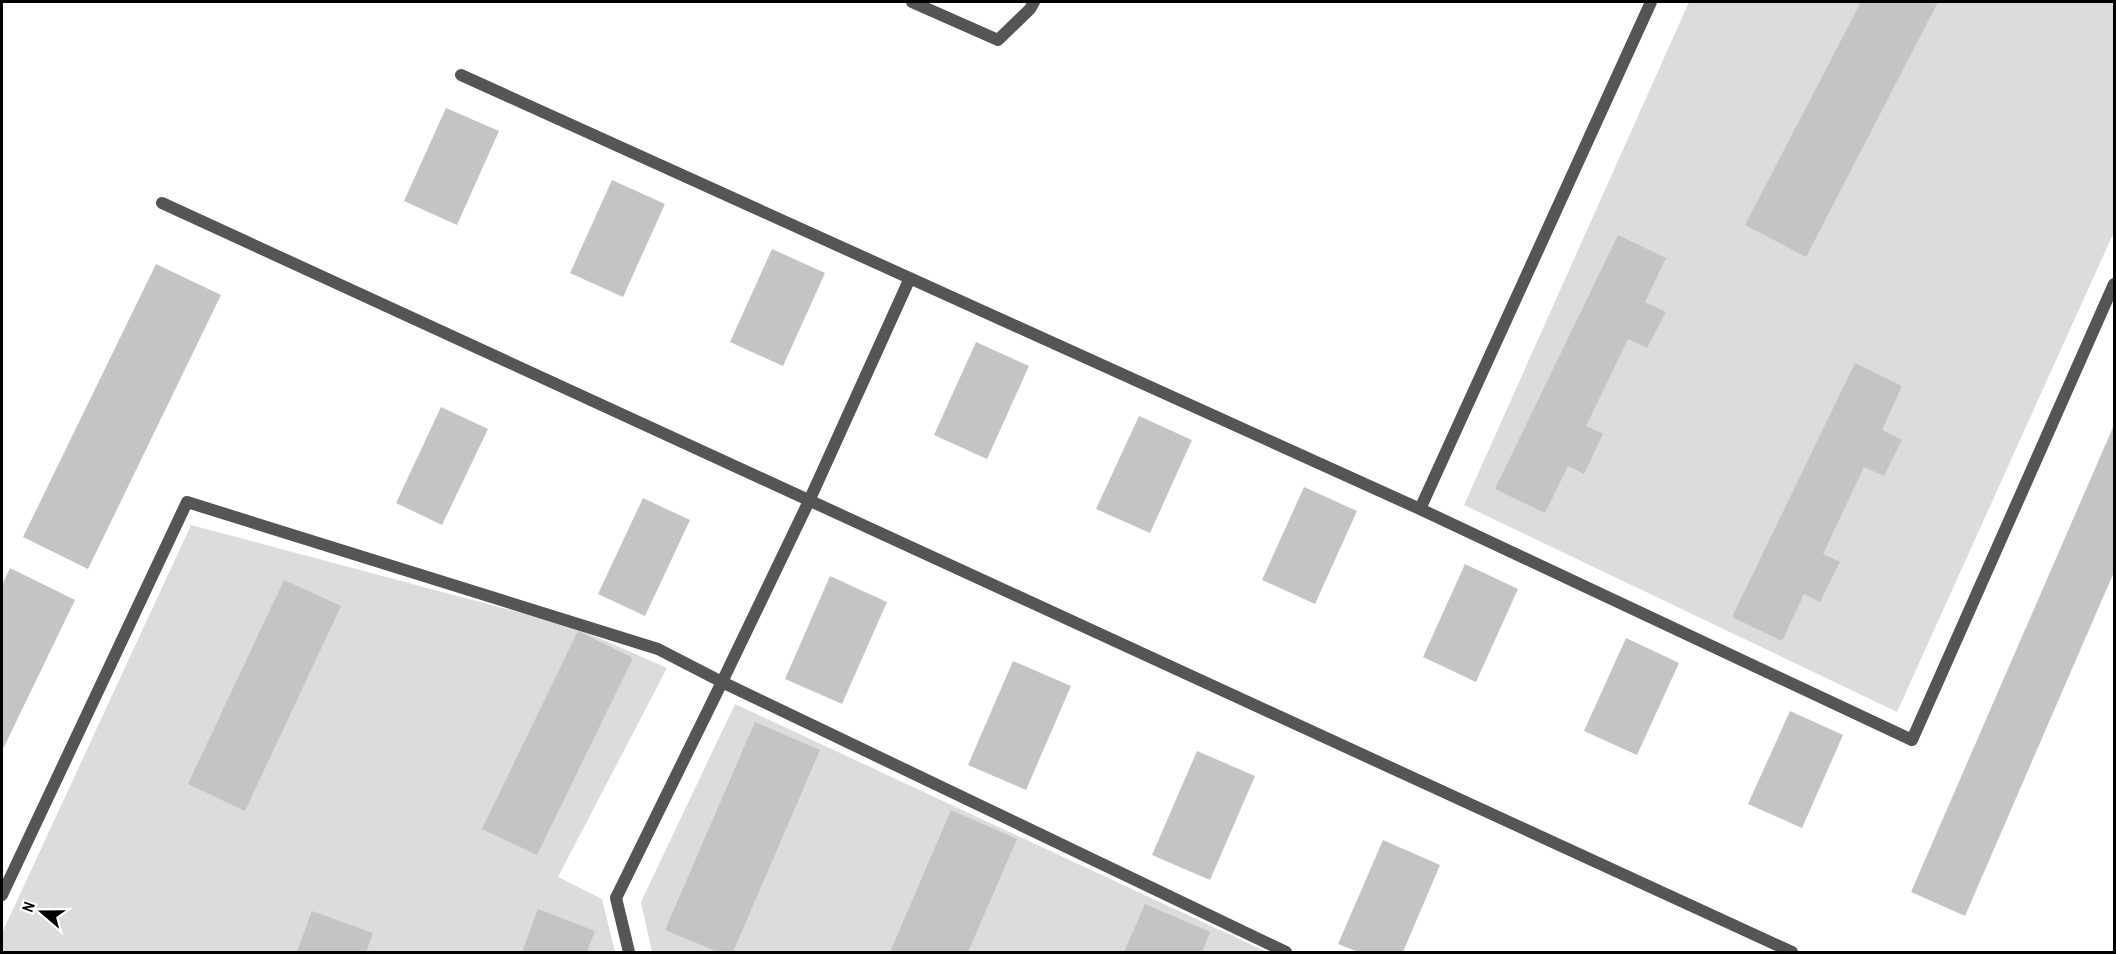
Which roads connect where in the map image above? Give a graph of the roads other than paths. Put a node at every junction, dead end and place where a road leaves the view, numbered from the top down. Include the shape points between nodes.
1 (912, 2) edge
2 (1034, 2) edge
3 (1651, 2) edge
4 (461, 75) dead end
5 (162, 203) dead end
6 (910, 279) junction
7 (2115, 284) edge
8 (809, 501) junction
9 (1420, 509) junction
10 (723, 682) junction
11 (2, 896) edge
12 (629, 952) edge
13 (1286, 952) edge
14 (1792, 952) edge

1 - 2 street via 998,40
3 - 9 street
4 - 6 street
5 - 8 street
6 - 8 street
6 - 9 street
7 - 9 street via 1912,740
8 - 10 street
8 - 14 street
10 - 11 street via 657,649 187,502
10 - 12 street via 616,898
10 - 13 street

